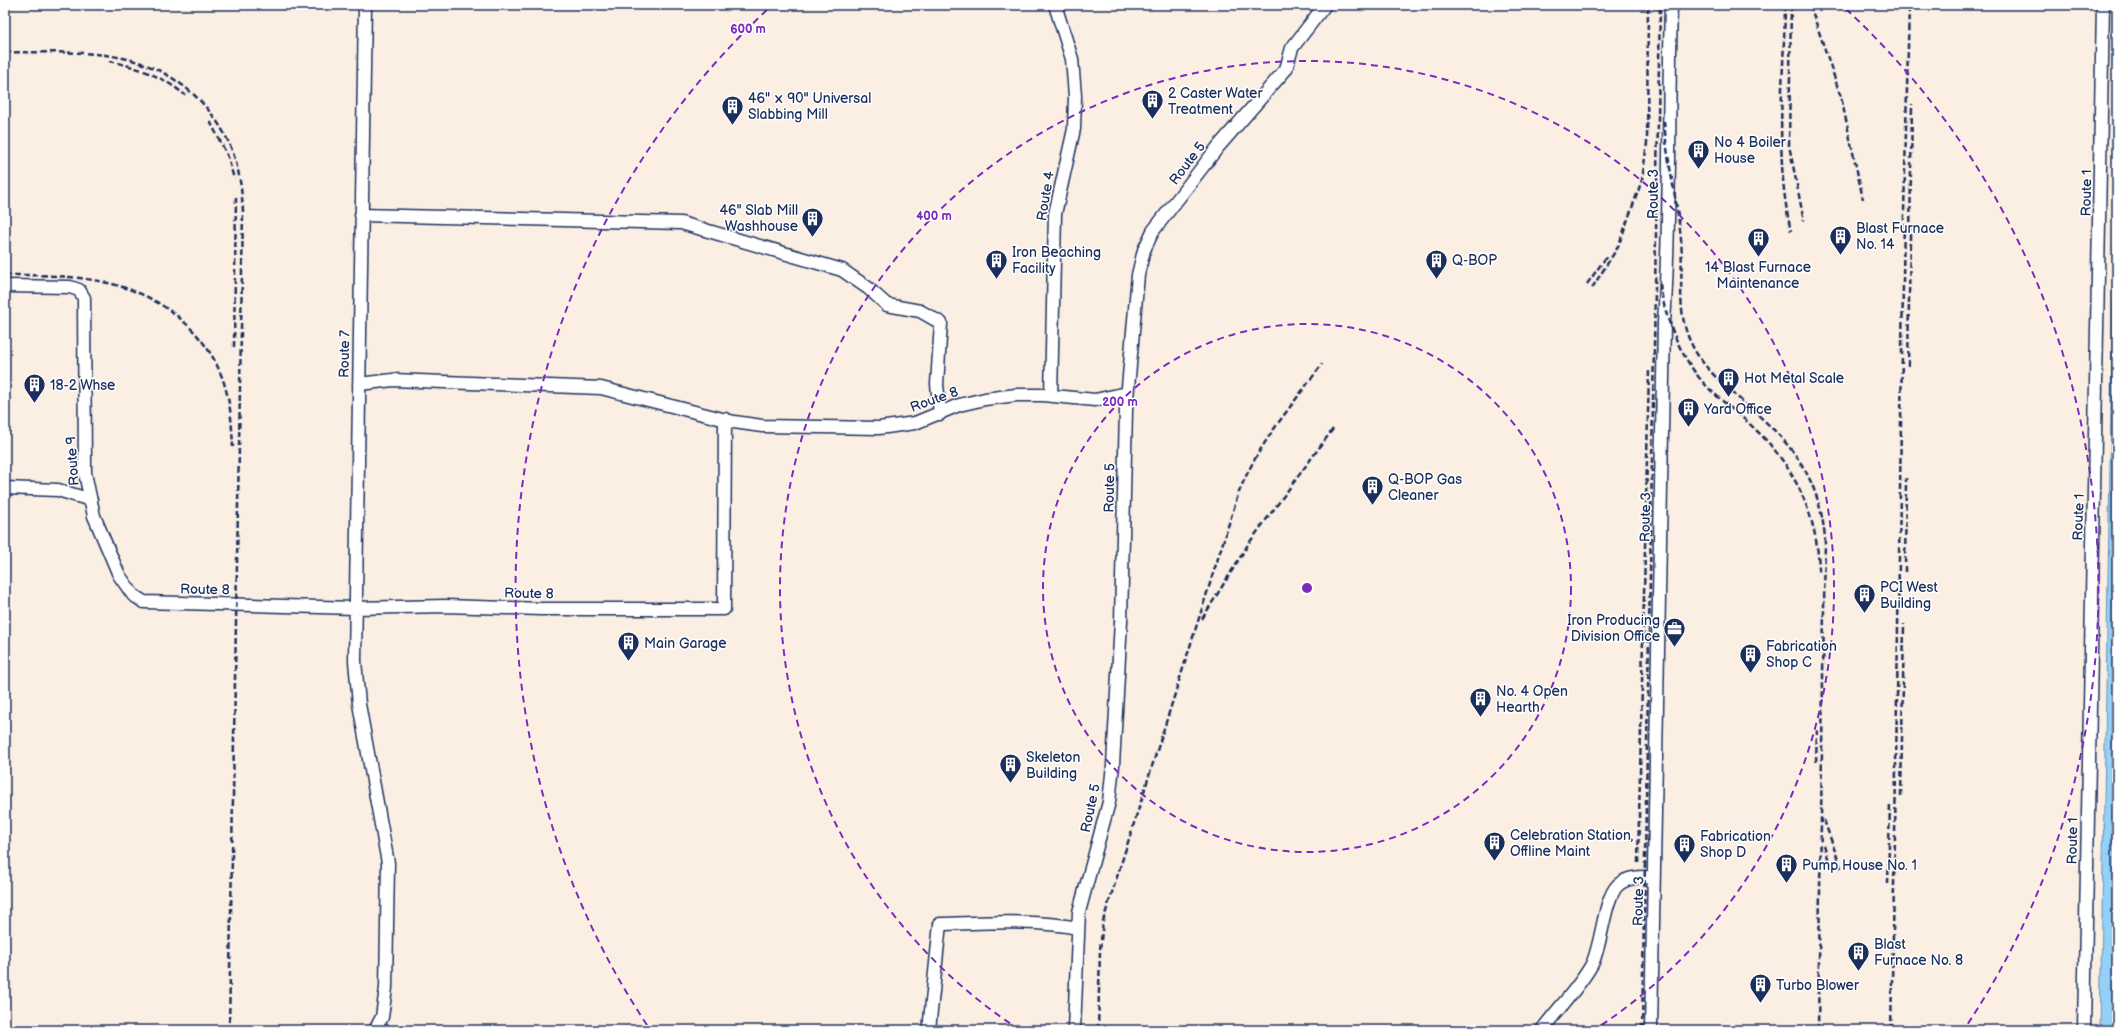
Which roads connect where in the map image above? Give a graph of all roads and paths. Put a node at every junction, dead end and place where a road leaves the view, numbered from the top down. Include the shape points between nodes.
1 (365, 5) edge
2 (1055, 5) edge
3 (1325, 5) edge
4 (1671, 5) edge
5 (2103, 5) edge
6 (362, 215) junction
7 (5, 286) edge
8 (359, 384) junction
9 (1127, 393) junction
10 (1051, 396) junction
11 (940, 414) junction
12 (725, 419) junction
13 (5, 488) edge
14 (90, 500) junction
15 (144, 602) joint
16 (355, 608) junction
17 (1653, 878) junction
18 (1078, 928) junction
19 (375, 1030) edge
20 (929, 1030) edge
21 (1074, 1030) edge
22 (1542, 1030) edge
23 (1651, 1030) edge
24 (2084, 1030) edge

1 - 6 street, Route 7
2 - 10 street, Route 4 via 1072,59 1075,96 1074,129 1055,214
3 - 9 street, Route 5 via 1292,48 1286,69 1218,147 1153,231 1144,250 1138,275
4 - 17 street, Route 3 via 1668,252 1664,323
5 - 24 street, Route 1
6 - 8 street, Route 7
6 - 11 street via 681,222 842,270 868,288 886,305 920,311 941,323 937,384
7 - 14 street, Route 9 via 70,287 79,290 84,302 85,474
8 - 12 street, Route 8 via 393,380 601,388
8 - 16 street, Route 7
9 - 10 street, Route 8 via 1095,400
9 - 18 street, Route 5 via 1121,621 1113,765 1109,802 1079,912
10 - 11 street, Route 8 via 1016,395 985,399 959,405
11 - 12 street, Route 8 via 915,423 879,428 762,426
12 - 16 street, Route 8 via 724,609 445,606
13 - 14 street via 58,490
14 - 15 street, Route 9 via 94,516 119,575 133,595
15 - 16 street, Route 8
16 - 19 street, Route 7 via 358,704 388,862 386,988 382,1017
17 - 22 street via 1628,879 1617,886 1611,898 1592,964
17 - 23 street, Route 3
18 - 20 street via 1020,923 940,924
18 - 21 street, Route 5

